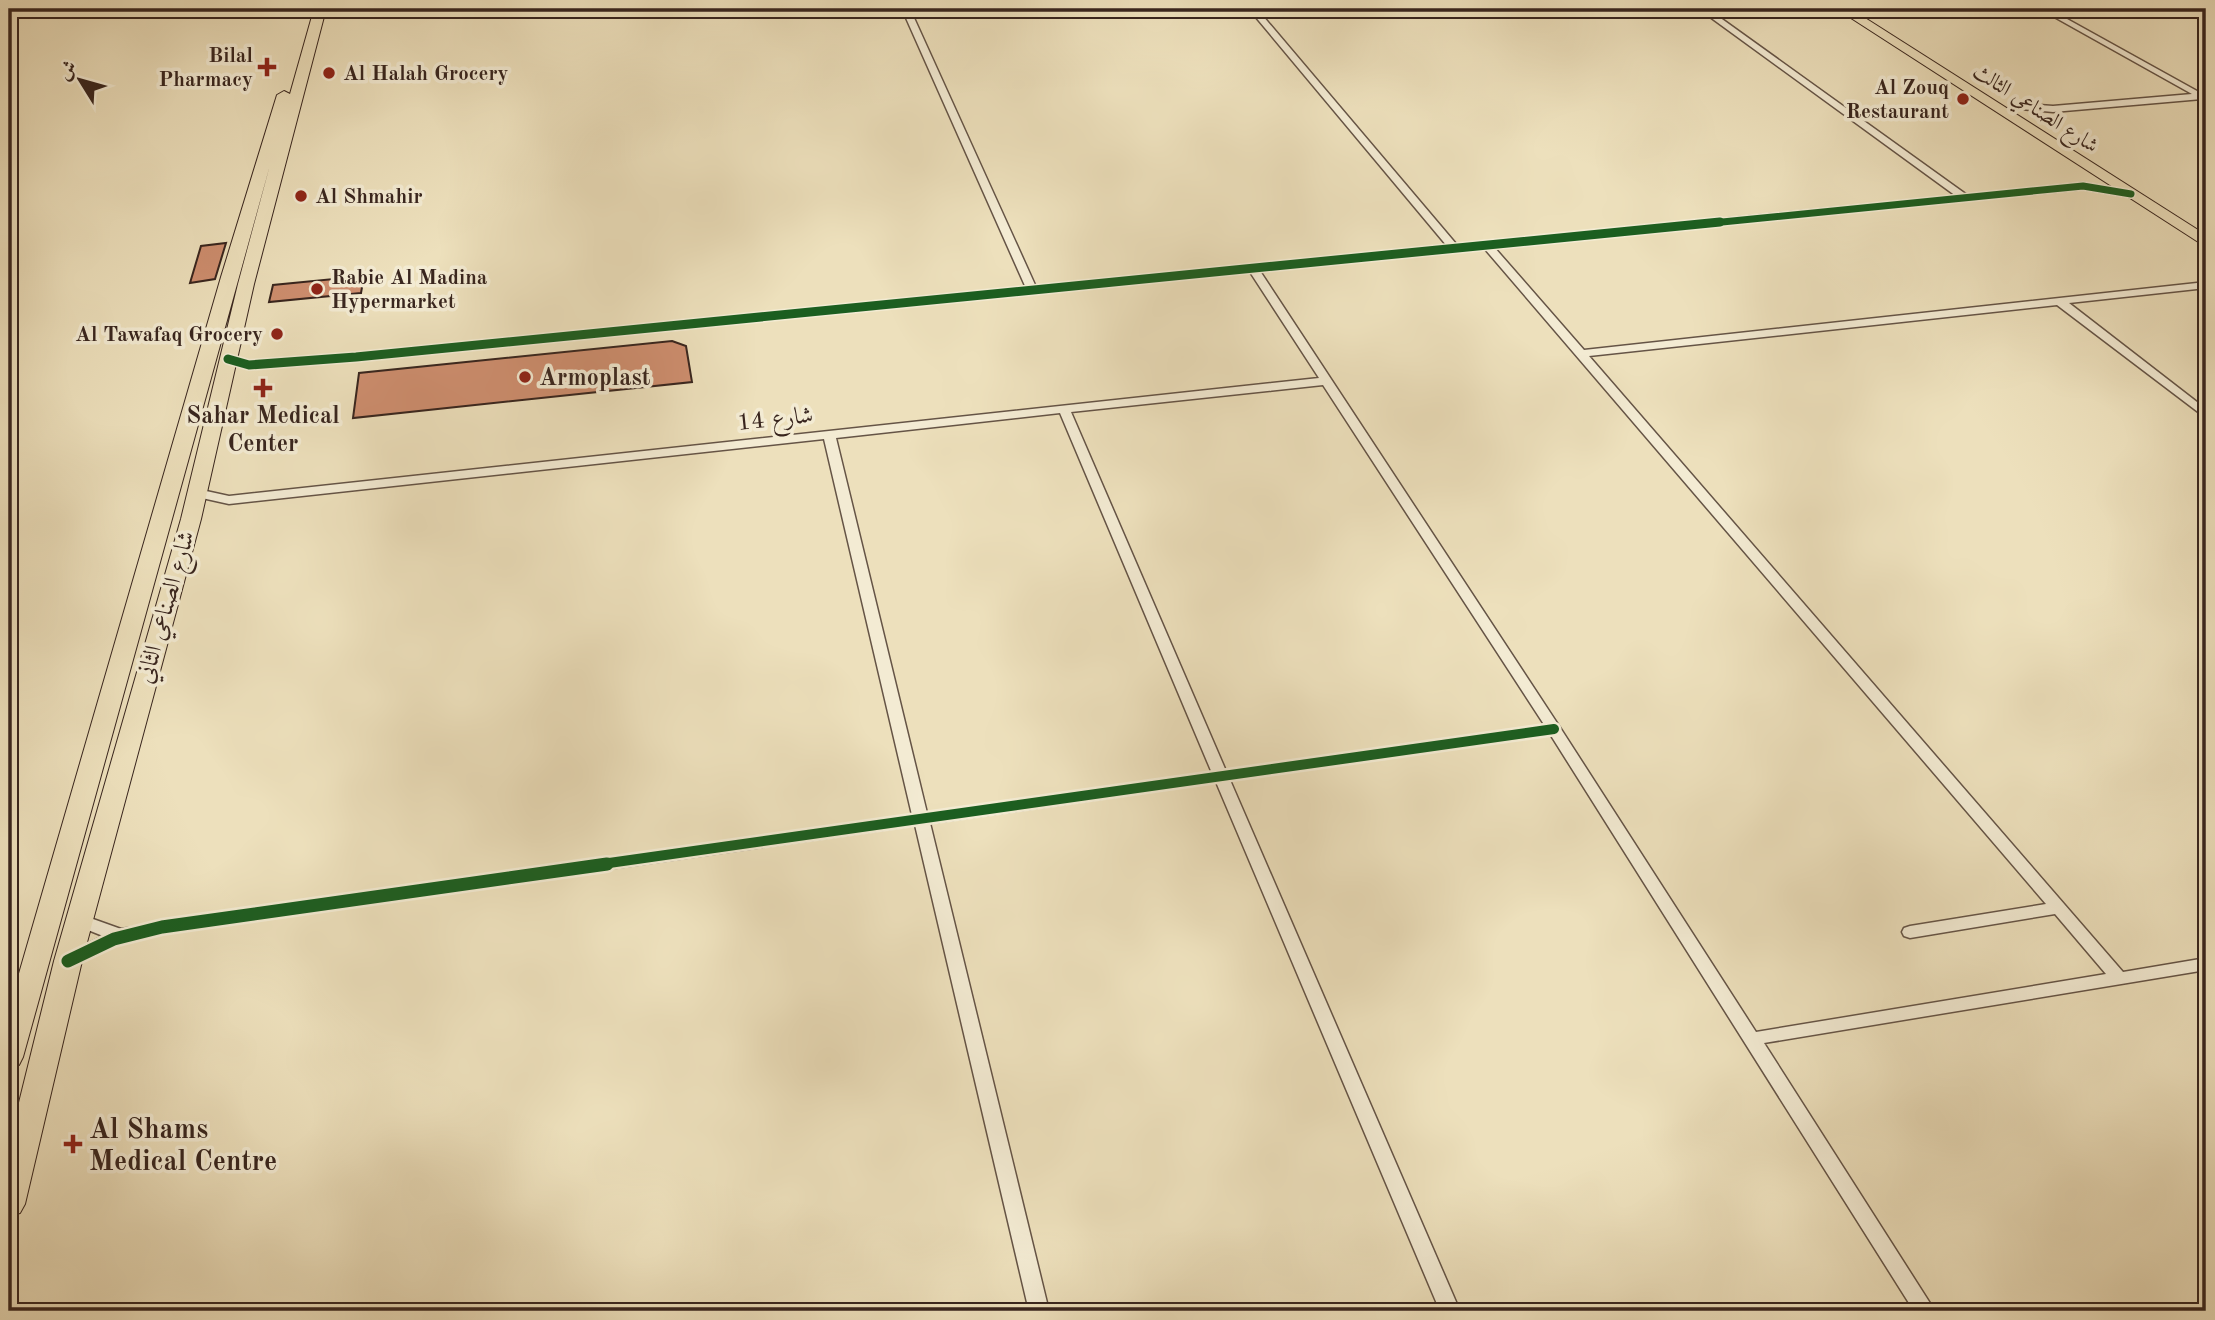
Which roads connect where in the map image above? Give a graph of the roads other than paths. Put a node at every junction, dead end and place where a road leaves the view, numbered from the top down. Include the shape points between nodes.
1 (33, 9) edge
2 (307, 9) edge
3 (320, 9) edge
4 (906, 9) edge
5 (1252, 9) edge
6 (1703, 9) edge
7 (1843, 9) edge
8 (2044, 9) edge
9 (9, 10) edge
10 (1861, 10) edge
11 (2204, 98) edge
12 (2013, 106) junction
13 (2053, 109) junction
14 (2035, 120) junction
15 (2096, 171) junction
16 (2083, 186) junction
17 (2131, 194) junction
18 (1965, 198) junction
19 (2206, 227) edge
20 (2206, 242) edge
21 (1487, 245) junction
22 (1454, 248) junction
23 (1252, 268) junction
24 (2206, 285) edge
25 (1032, 290) junction
26 (2059, 301) junction
27 (1580, 354) junction
28 (259, 365) junction
29 (226, 368) junction
30 (1326, 381) junction
31 (1064, 410) junction
32 (2206, 414) edge
33 (830, 435) junction
34 (197, 493) junction
35 (229, 500) junction
36 (191, 519) junction
37 (1554, 729) junction
38 (1221, 776) junction
39 (923, 819) junction
40 (2059, 908) junction
41 (79, 920) junction
42 (1910, 932) dead end
43 (122, 934) junction
44 (68, 961) junction
45 (2206, 964) edge
46 (2120, 979) junction
47 (1751, 1040) junction
48 (9, 1057) edge
49 (9, 1204) edge
50 (1039, 1311) edge
51 (1450, 1311) edge
52 (1925, 1311) edge

1 - 9 street
2 - 48 main road, شارع الصناعي الثاني
3 - 29 main road, شارع الصناعي الثاني
4 - 25 street
5 - 22 street
6 - 18 street
7 - 15 main road, شارع الصناعي الثالث
8 - 11 street
10 - 12 main road, شارع الصناعي الثالث
11 - 13 street
12 - 13 street
12 - 14 main road, شارع الصناعي الثالث
13 - 14 street
14 - 19 main road, شارع الصناعي الثالث
15 - 16 street via 2096,180
15 - 17 main road, شارع الصناعي الثالث
16 - 17 street
16 - 18 street
17 - 20 main road, شارع الصناعي الثالث
18 - 21 street
21 - 22 street
21 - 27 street
22 - 23 street
23 - 25 street
23 - 30 street
24 - 26 street
25 - 28 street
26 - 27 street
26 - 32 street
27 - 40 street
28 - 29 street
28 - 29 street
29 - 34 main road, شارع الصناعي الثاني
30 - 31 street, شارع 14
30 - 37 street
31 - 33 street, شارع 14
31 - 38 street
33 - 35 street, شارع 14
33 - 39 street
34 - 35 street, شارع 14
34 - 36 main road, شارع الصناعي الثاني
35 - 36 street, شارع 14
36 - 41 main road, شارع الصناعي الثاني
37 - 38 street
37 - 47 street
38 - 39 street
38 - 51 street
39 - 43 street
39 - 50 street
40 - 42 street
40 - 46 street
41 - 43 street
41 - 44 main road, شارع الصناعي الثاني
43 - 44 street
44 - 49 main road, شارع الصناعي الثاني
45 - 46 street
46 - 47 street
47 - 52 street

